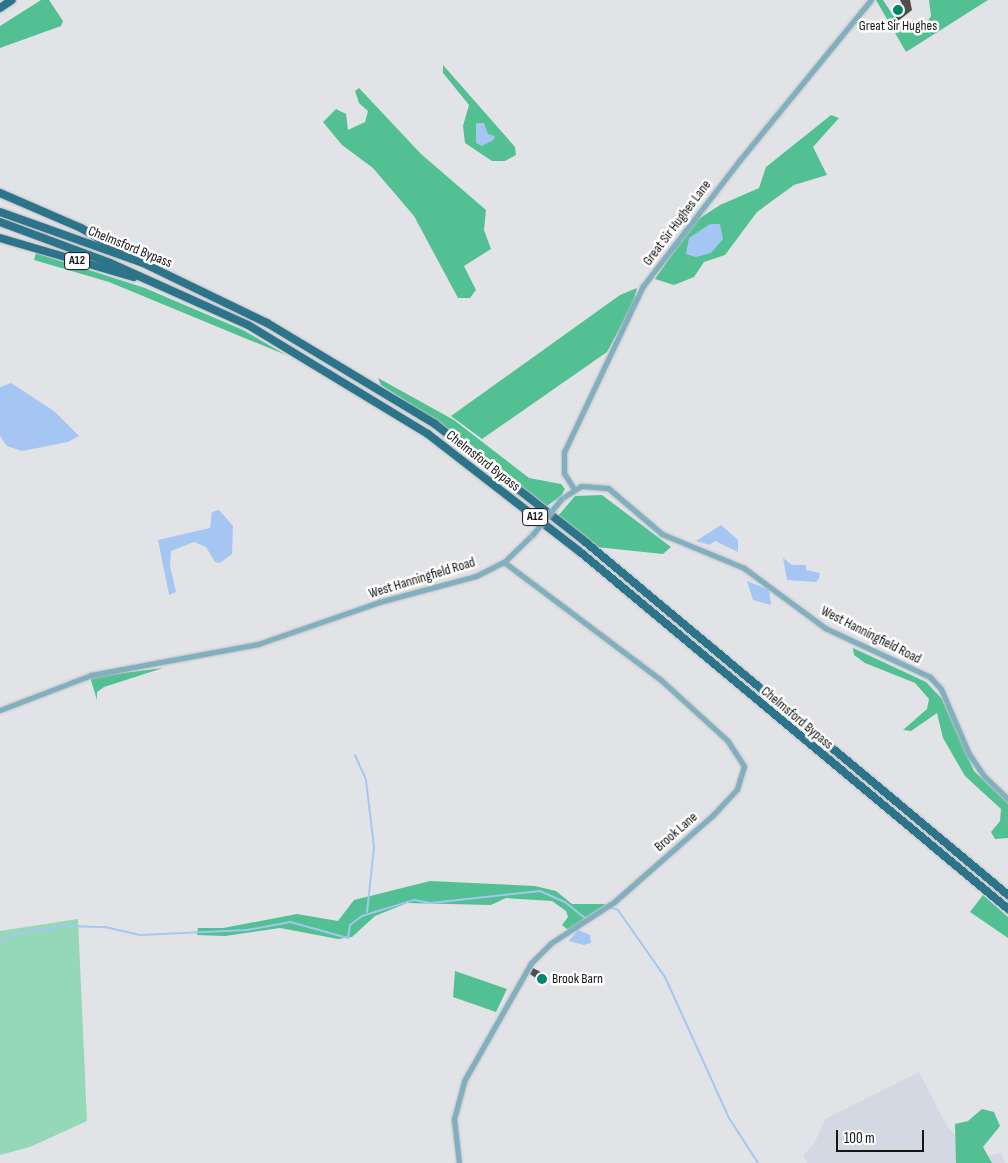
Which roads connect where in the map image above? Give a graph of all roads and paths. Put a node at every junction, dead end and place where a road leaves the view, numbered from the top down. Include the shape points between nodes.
1 (12, 0) edge
2 (870, 0) edge
3 (0, 8) edge
4 (0, 193) edge
5 (0, 212) edge
6 (0, 222) edge
7 (0, 238) edge
8 (142, 263) junction
9 (155, 282) junction
10 (574, 489) junction
11 (504, 562) junction
12 (0, 710) edge
13 (1008, 799) edge
14 (1008, 895) edge
15 (1008, 909) edge
16 (459, 1163) edge

1 - 3 highway
2 - 10 street, Great Sir Hughes Lane via 739,160 643,286 564,452 564,473
4 - 8 highway, A12 via 81,228
5 - 8 highway, Chelmsford Bypass / A12
6 - 9 highway, Chelmsford Bypass / A12
7 - 9 highway, A12
8 - 14 highway, Chelmsford Bypass / A12 via 266,323 435,424 583,540
9 - 15 highway, Chelmsford Bypass / A12 via 310,360 428,434 579,551
10 - 11 street, West Hanningfield Road, bridge
10 - 13 street, West Hanningfield Road via 588,485 608,488 662,534 744,568 826,628 930,677 941,689 974,761
11 - 12 street, West Hanningfield Road via 476,576 379,602 278,638 181,661 91,675
11 - 16 street, Brook Lane via 661,680 728,741 744,766 736,789 713,814 614,902 551,943 531,963 462,1087 454,1119

